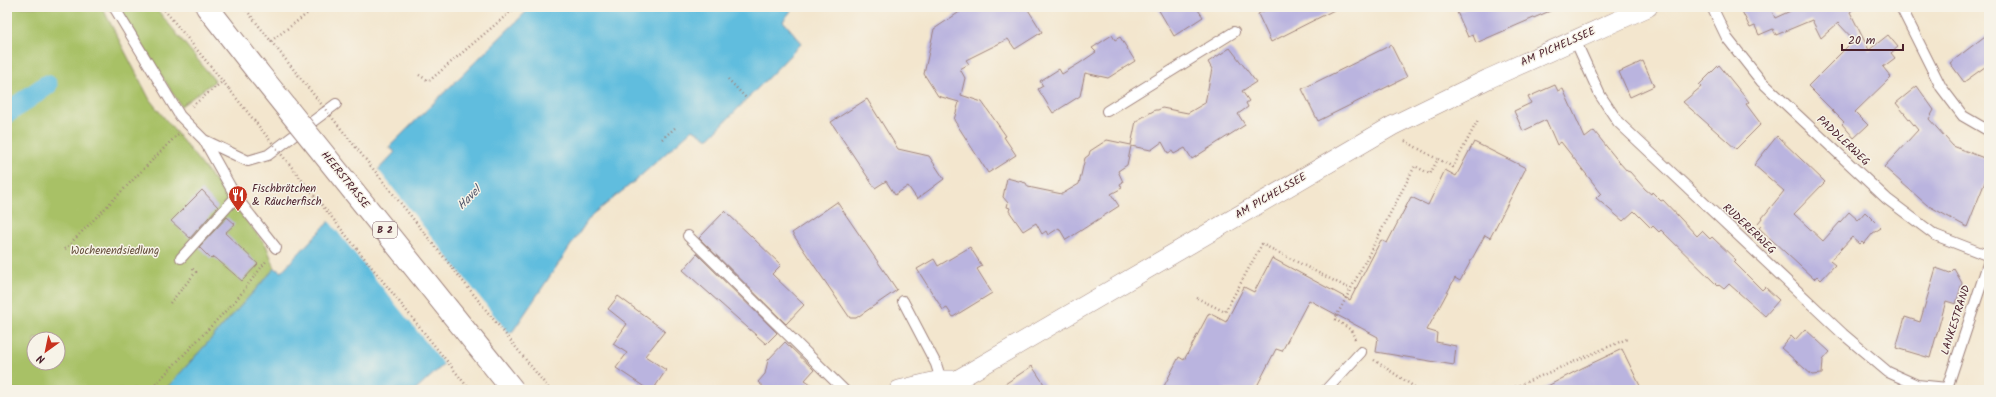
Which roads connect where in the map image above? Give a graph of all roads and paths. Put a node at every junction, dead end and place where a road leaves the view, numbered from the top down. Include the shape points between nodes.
1 (114, 7) edge
2 (162, 7) edge
3 (207, 7) edge
4 (244, 7) edge
5 (316, 7) edge
6 (516, 7) edge
7 (1648, 7) edge
8 (1712, 7) edge
9 (1901, 7) edge
10 (1234, 32) dead end
11 (1575, 40) junction
12 (271, 41) junction
13 (419, 75) dead end
14 (728, 79) dead end
15 (222, 82) junction
16 (747, 99) dead end
17 (336, 104) dead end
18 (1107, 111) dead end
19 (180, 116) junction
20 (1478, 120) dead end
21 (1392, 126) junction
22 (675, 128) dead end
23 (1989, 131) edge
24 (662, 139) dead end
25 (204, 140) junction
26 (1438, 159) junction
27 (236, 197) junction
28 (688, 236) dead end
29 (276, 248) joint
30 (65, 249) dead end
31 (1989, 256) edge
32 (181, 258) joint
33 (1989, 261) edge
34 (1350, 289) junction
35 (1198, 298) dead end
36 (903, 301) dead end
37 (170, 303) dead end
38 (1629, 338) dead end
39 (1361, 352) junction
40 (951, 383) edge
41 (1947, 388) joint
42 (150, 390) edge
43 (470, 390) edge
44 (513, 390) edge
45 (550, 390) edge
46 (844, 390) edge
47 (899, 390) edge
48 (1326, 390) edge
49 (1418, 390) edge
50 (1508, 390) edge

1 - 19 lane
2 - 15 path
3 - 44 main road, HEERSTRASSE / B 2, bridge
4 - 12 path
5 - 12 path
6 - 13 path via 429,81
7 - 11 street, AM PICHELSSEE
8 - 31 lane, PADDLERWEG via 1727,38 1761,81 1887,199 1935,235
9 - 23 lane via 1940,87 1962,116
10 - 18 lane
11 - 21 street, AM PICHELSSEE
11 - 41 lane, RUDERERWEG via 1600,95 1618,122 1843,334 1888,372 1917,385
12 - 45 path, bridge
14 - 16 path
15 - 19 path
15 - 43 path, bridge
17 - 25 lane via 268,156 248,161
19 - 25 lane
19 - 30 path via 181,131
20 - 26 path via 1453,167
21 - 26 path via 1399,138
21 - 40 street, AM PICHELSSEE
22 - 24 path
25 - 27 lane
26 - 34 path via 1430,174 1415,166
27 - 29 lane
27 - 32 lane
28 - 46 lane
29 - 42 path via 237,299
32 - 37 path via 196,272
33 - 41 lane, LANKESTRAND
34 - 35 path via 1262,244 1225,312
34 - 39 path via 1335,319 1351,330
36 - 40 lane via 936,364
38 - 50 path
39 - 48 lane
39 - 49 path
40 - 47 street, AM PICHELSSEE

